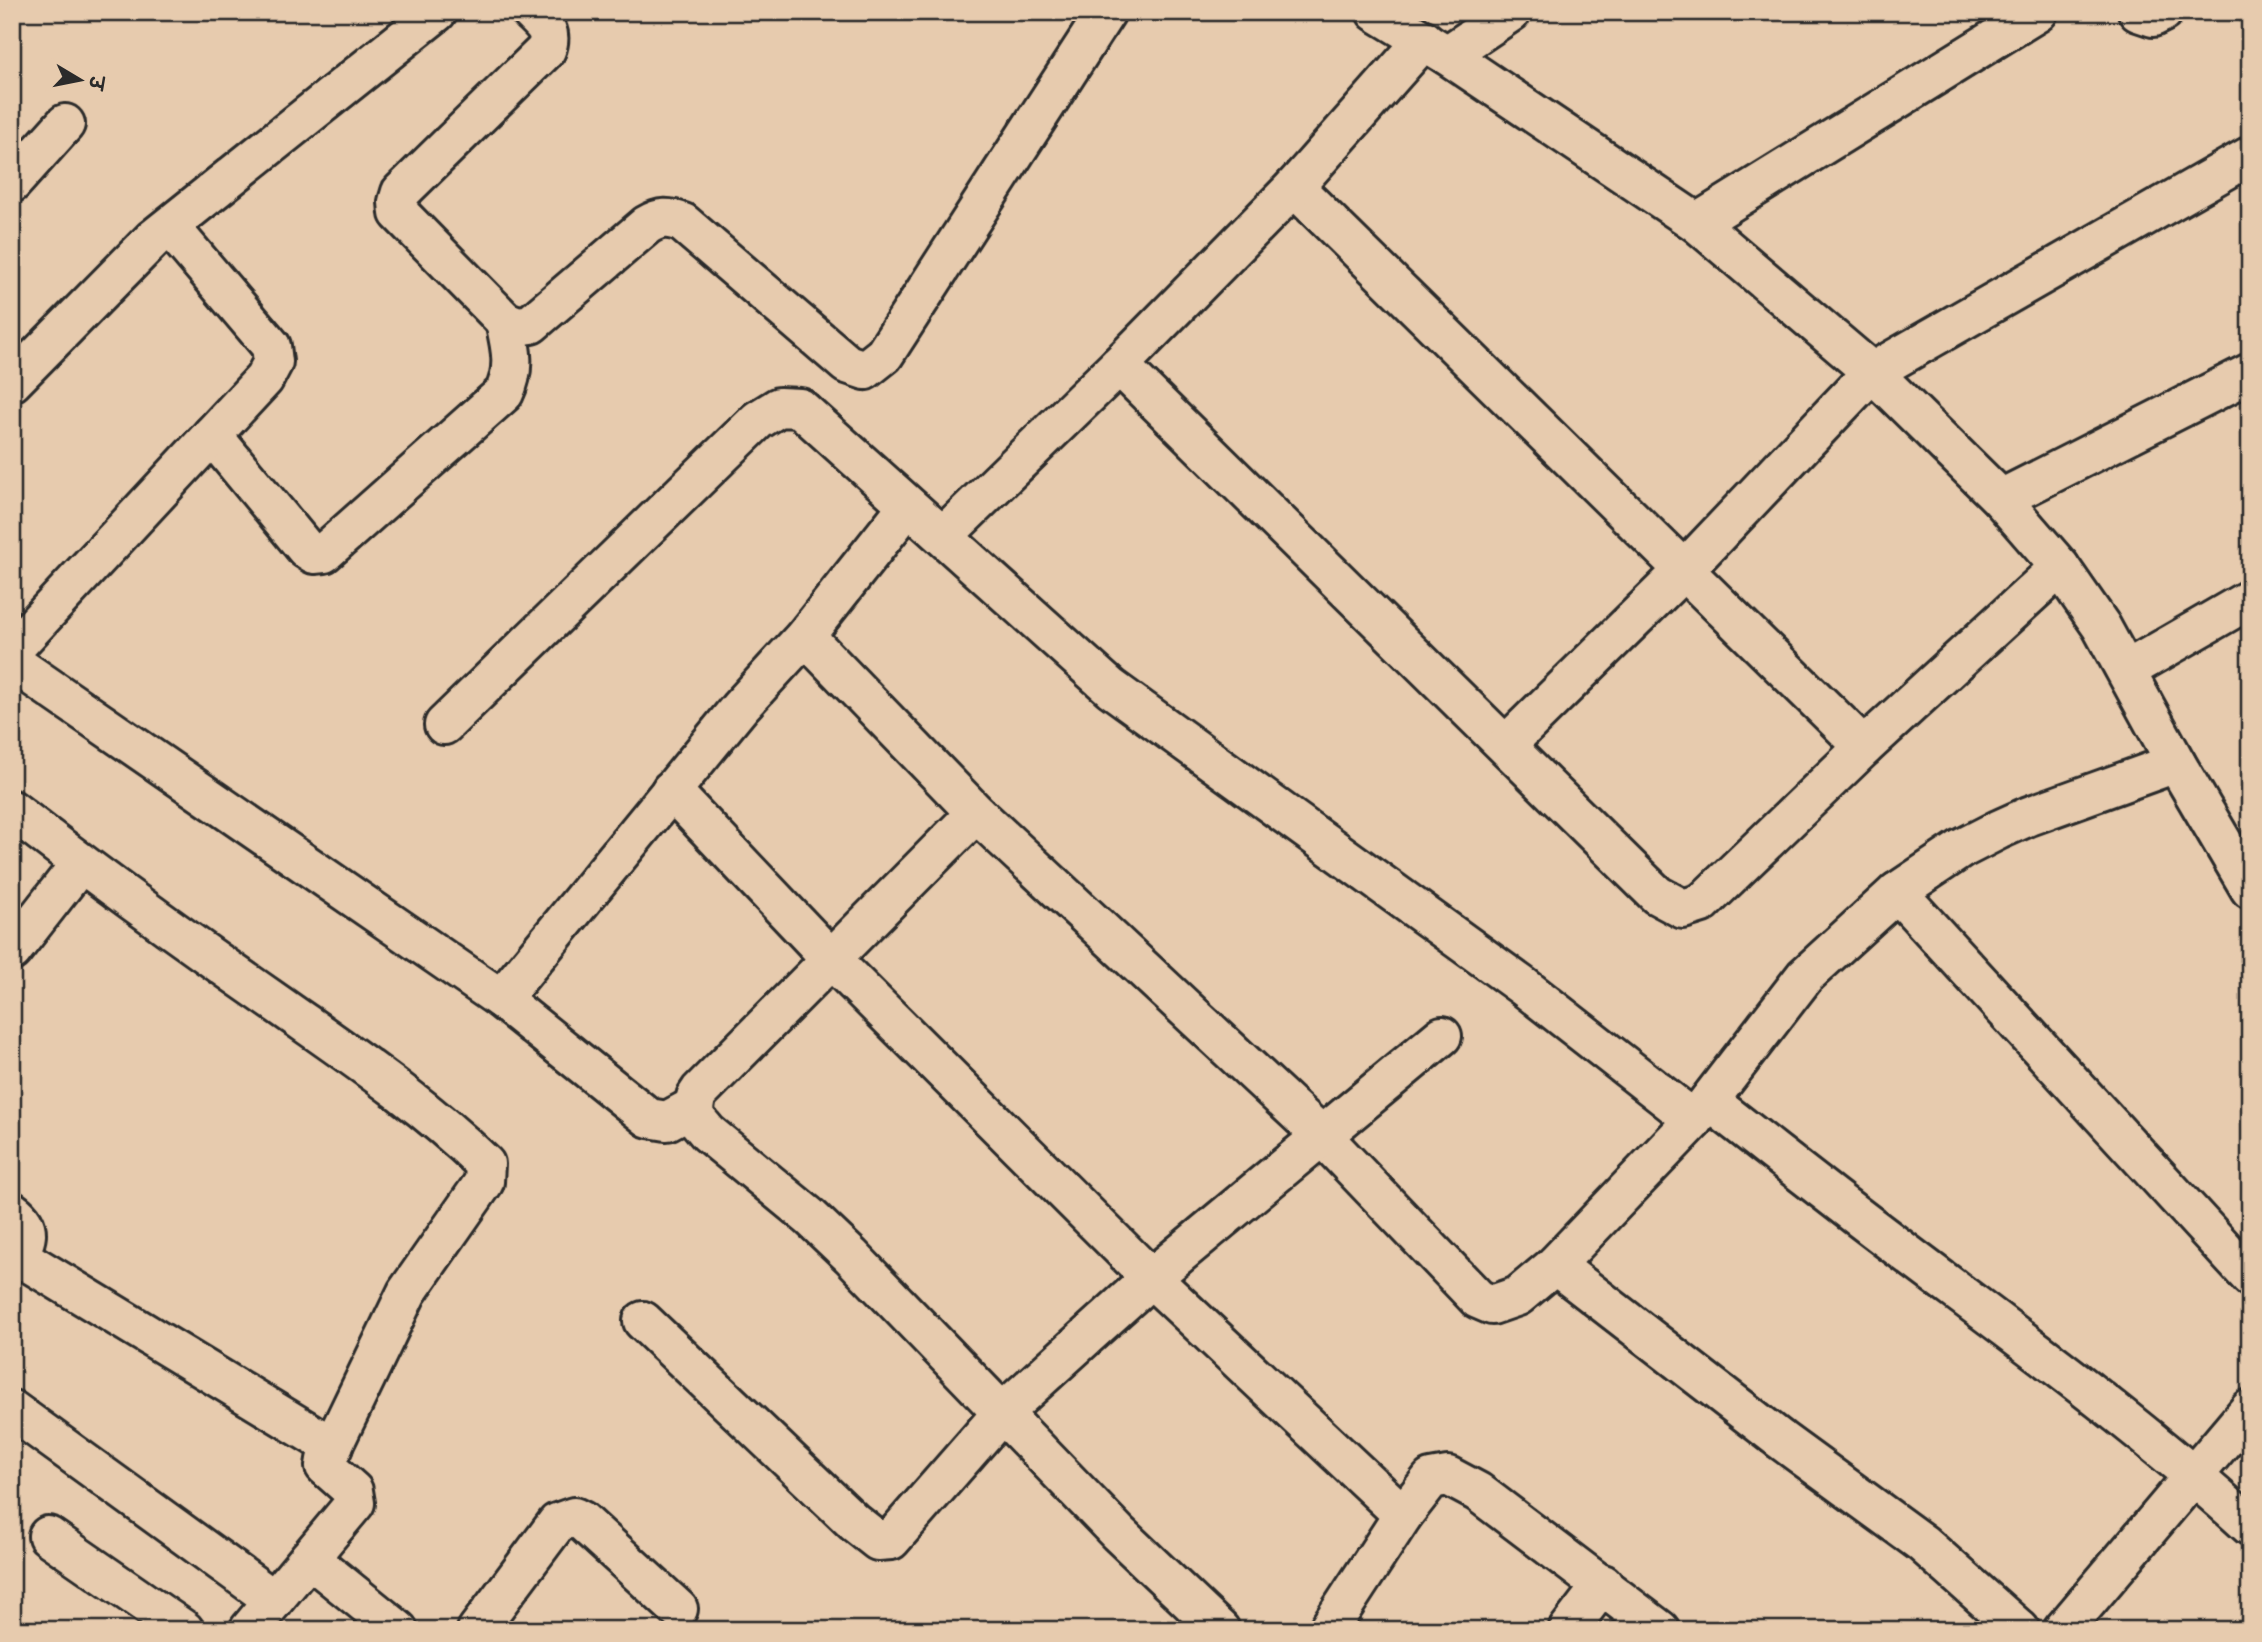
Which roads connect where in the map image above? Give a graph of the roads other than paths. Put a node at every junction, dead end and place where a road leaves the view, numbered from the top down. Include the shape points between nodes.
1 (438, 12) edge
2 (531, 12) edge
3 (1106, 12) edge
4 (1376, 12) edge
5 (1511, 12) edge
6 (2038, 12) edge
7 (2138, 12) edge
8 (2162, 12) edge
9 (1436, 48) junction
10 (65, 124) dead end
11 (2250, 156) edge
12 (12, 183) edge
13 (1294, 187) junction
14 (1697, 223) junction
15 (170, 227) junction
16 (505, 321) junction
17 (1118, 365) junction
18 (1872, 372) junction
19 (2250, 373) edge
20 (12, 382) edge
21 (212, 435) junction
22 (2001, 499) junction
23 (907, 507) junction
24 (943, 536) junction
25 (2060, 568) junction
26 (1684, 570) junction
27 (2250, 600) edge
28 (805, 636) junction
29 (12, 650) edge
30 (12, 662) edge
31 (2127, 670) junction
32 (444, 725) dead end
33 (1507, 744) junction
34 (1864, 747) junction
35 (2176, 764) junction
36 (671, 790) junction
37 (12, 810) edge
38 (976, 813) junction
39 (80, 864) junction
40 (2246, 877) edge
41 (1897, 892) junction
42 (12, 951) edge
43 (832, 960) junction
44 (502, 999) junction
45 (1442, 1036) dead end
46 (693, 1107) junction
47 (1701, 1110) junction
48 (1320, 1134) junction
49 (12, 1210) edge
50 (15, 1260) edge
51 (1555, 1265) junction
52 (2250, 1277) edge
53 (1151, 1278) junction
54 (643, 1321) dead end
55 (2250, 1409) edge
56 (12, 1410) edge
57 (1002, 1413) junction
58 (332, 1447) junction
59 (2194, 1474) junction
60 (1403, 1515) junction
61 (2250, 1526) edge
62 (48, 1536) dead end
63 (309, 1558) junction
64 (1603, 1584) junction
65 (274, 1600) junction
66 (678, 1609) dead end
67 (184, 1630) edge
68 (250, 1630) edge
69 (398, 1630) edge
70 (477, 1630) edge
71 (1220, 1630) edge
72 (1328, 1630) edge
73 (1568, 1630) edge
74 (1660, 1630) edge
75 (2020, 1630) edge
76 (2063, 1630) edge

1 - 15 street
2 - 16 street via 548,28 546,50 401,192 398,202 400,213
3 - 16 street via 884,355 865,370 847,364 683,223 671,218 647,225 531,324
4 - 9 street
5 - 9 street
6 - 14 street
7 - 8 street via 2153,18
9 - 13 street
9 - 14 street
10 - 12 street
11 - 18 street
13 - 17 street
13 - 26 street
14 - 18 street
15 - 20 street
15 - 21 street via 271,346 273,362 264,379
16 - 21 street via 513,358 512,376 504,393 324,552 314,554 306,549
17 - 24 street
17 - 33 street
18 - 22 street
18 - 26 street
19 - 22 street
21 - 29 street
22 - 25 street
23 - 24 street
23 - 28 street
23 - 32 street via 809,413 789,405 779,407 758,420
24 - 47 street via 1111,688
25 - 31 street
25 - 34 street
26 - 33 street
26 - 34 street
27 - 31 street
28 - 36 street
28 - 38 street
30 - 44 street
31 - 35 street
33 - 34 street via 1657,895 1683,909 1702,903
35 - 40 street
35 - 41 street via 2029,816 1961,849
36 - 43 street
36 - 44 street
37 - 39 street
38 - 43 street
38 - 48 street
39 - 42 street
39 - 58 street via 385,1080 445,1125 485,1164 484,1182 407,1292
41 - 47 street via 1805,976
41 - 52 street
43 - 46 street via 700,1091
43 - 53 street
44 - 46 street via 649,1118 667,1121
45 - 48 street
46 - 57 street via 693,1115 708,1133 851,1256
47 - 51 street
47 - 59 street via 1981,1307
48 - 51 street via 1478,1299 1492,1305 1505,1303
48 - 53 street
49 - 50 street via 28,1231
50 - 58 street
51 - 75 street via 1922,1543
53 - 57 street
53 - 60 street
54 - 57 street via 878,1541 891,1540
55 - 59 street
56 - 65 street
57 - 71 street
58 - 63 street via 325,1466 356,1497
59 - 61 street
59 - 76 street
60 - 64 street via 1431,1479 1458,1479
60 - 72 street
62 - 67 street
63 - 65 street
63 - 69 street
64 - 73 street
64 - 74 street
65 - 68 street
66 - 70 street via 582,1521 566,1518 557,1523

